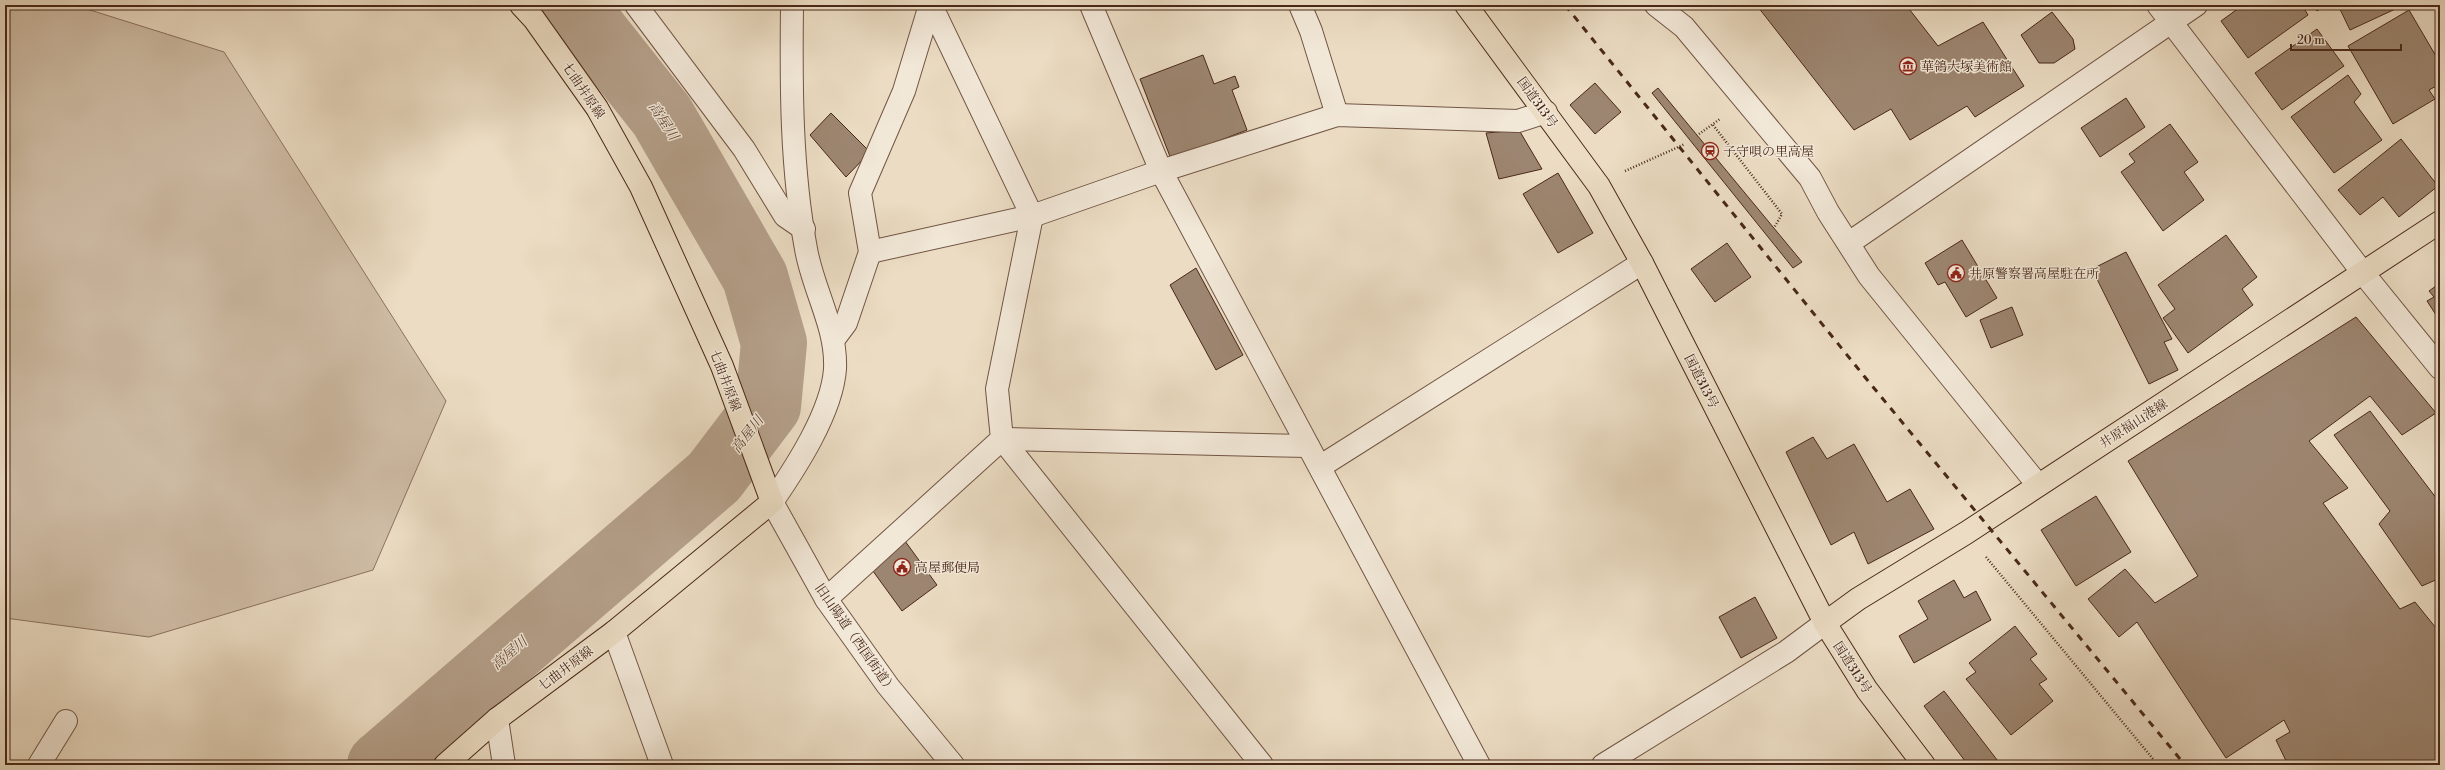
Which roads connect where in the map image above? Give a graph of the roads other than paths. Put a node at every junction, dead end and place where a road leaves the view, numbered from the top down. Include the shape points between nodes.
1 (521, 5) edge
2 (636, 5) edge
3 (792, 5) edge
4 (930, 5) edge
5 (1091, 5) edge
6 (1300, 5) edge
7 (1466, 5) edge
8 (1656, 5) edge
9 (2158, 5) edge
10 (2196, 5) edge
11 (2172, 22) junction
12 (1546, 112) junction
13 (1337, 114) junction
14 (1161, 171) junction
15 (1032, 216) junction
16 (2440, 222) edge
17 (804, 229) junction
18 (1849, 242) junction
19 (870, 252) junction
20 (1642, 263) junction
21 (2363, 273) junction
22 (834, 339) junction
23 (2440, 368) edge
24 (1002, 439) junction
25 (1308, 446) junction
26 (1321, 466) junction
27 (2038, 485) junction
28 (769, 494) junction
29 (826, 599) junction
30 (1825, 623) junction
31 (614, 632) junction
32 (497, 719) junction
33 (66, 721) dead end
34 (39, 765) edge
35 (445, 765) edge
36 (504, 765) edge
37 (662, 765) edge
38 (953, 765) edge
39 (1262, 765) edge
40 (1479, 765) edge
41 (1603, 765) edge
42 (1924, 765) edge

1 - 28 main road, 七曲井原線 via 534,19 601,114 642,187 722,366
2 - 17 street via 744,149 785,216
3 - 17 street via 790,88 794,151
4 - 15 street
4 - 19 street via 904,91 860,193
5 - 14 street
6 - 13 street via 1311,31
7 - 12 main road, 国道313号
8 - 18 street via 1684,27 1810,178 1828,212
9 - 11 street
10 - 11 street
11 - 18 street
11 - 21 street
12 - 13 street via 1518,121
12 - 20 main road, 国道313号 via 1598,186
13 - 14 street
14 - 15 street
14 - 25 street
15 - 19 street
15 - 24 street via 997,389
16 - 21 main road, 井原福山港線
17 - 22 street via 811,275
18 - 27 street via 1869,276
19 - 22 street via 846,323
20 - 26 street
20 - 30 main road, 国道313号
21 - 23 street
21 - 27 main road, 井原福山港線
22 - 28 street via 835,370 826,406 799,464
24 - 25 street
24 - 29 street
24 - 39 street
25 - 26 street
26 - 40 street
27 - 30 main road, 井原福山港線 via 1966,533 1858,599
28 - 29 street, 旧山陽道（西国街道）
28 - 31 main road, 七曲井原線
29 - 38 street, 旧山陽道（西国街道） via 888,686
30 - 41 street via 1786,652
30 - 42 main road, 国道313号 via 1867,690
31 - 32 main road, 七曲井原線
31 - 37 street
32 - 35 main road, 七曲井原線
32 - 36 street
33 - 34 street

